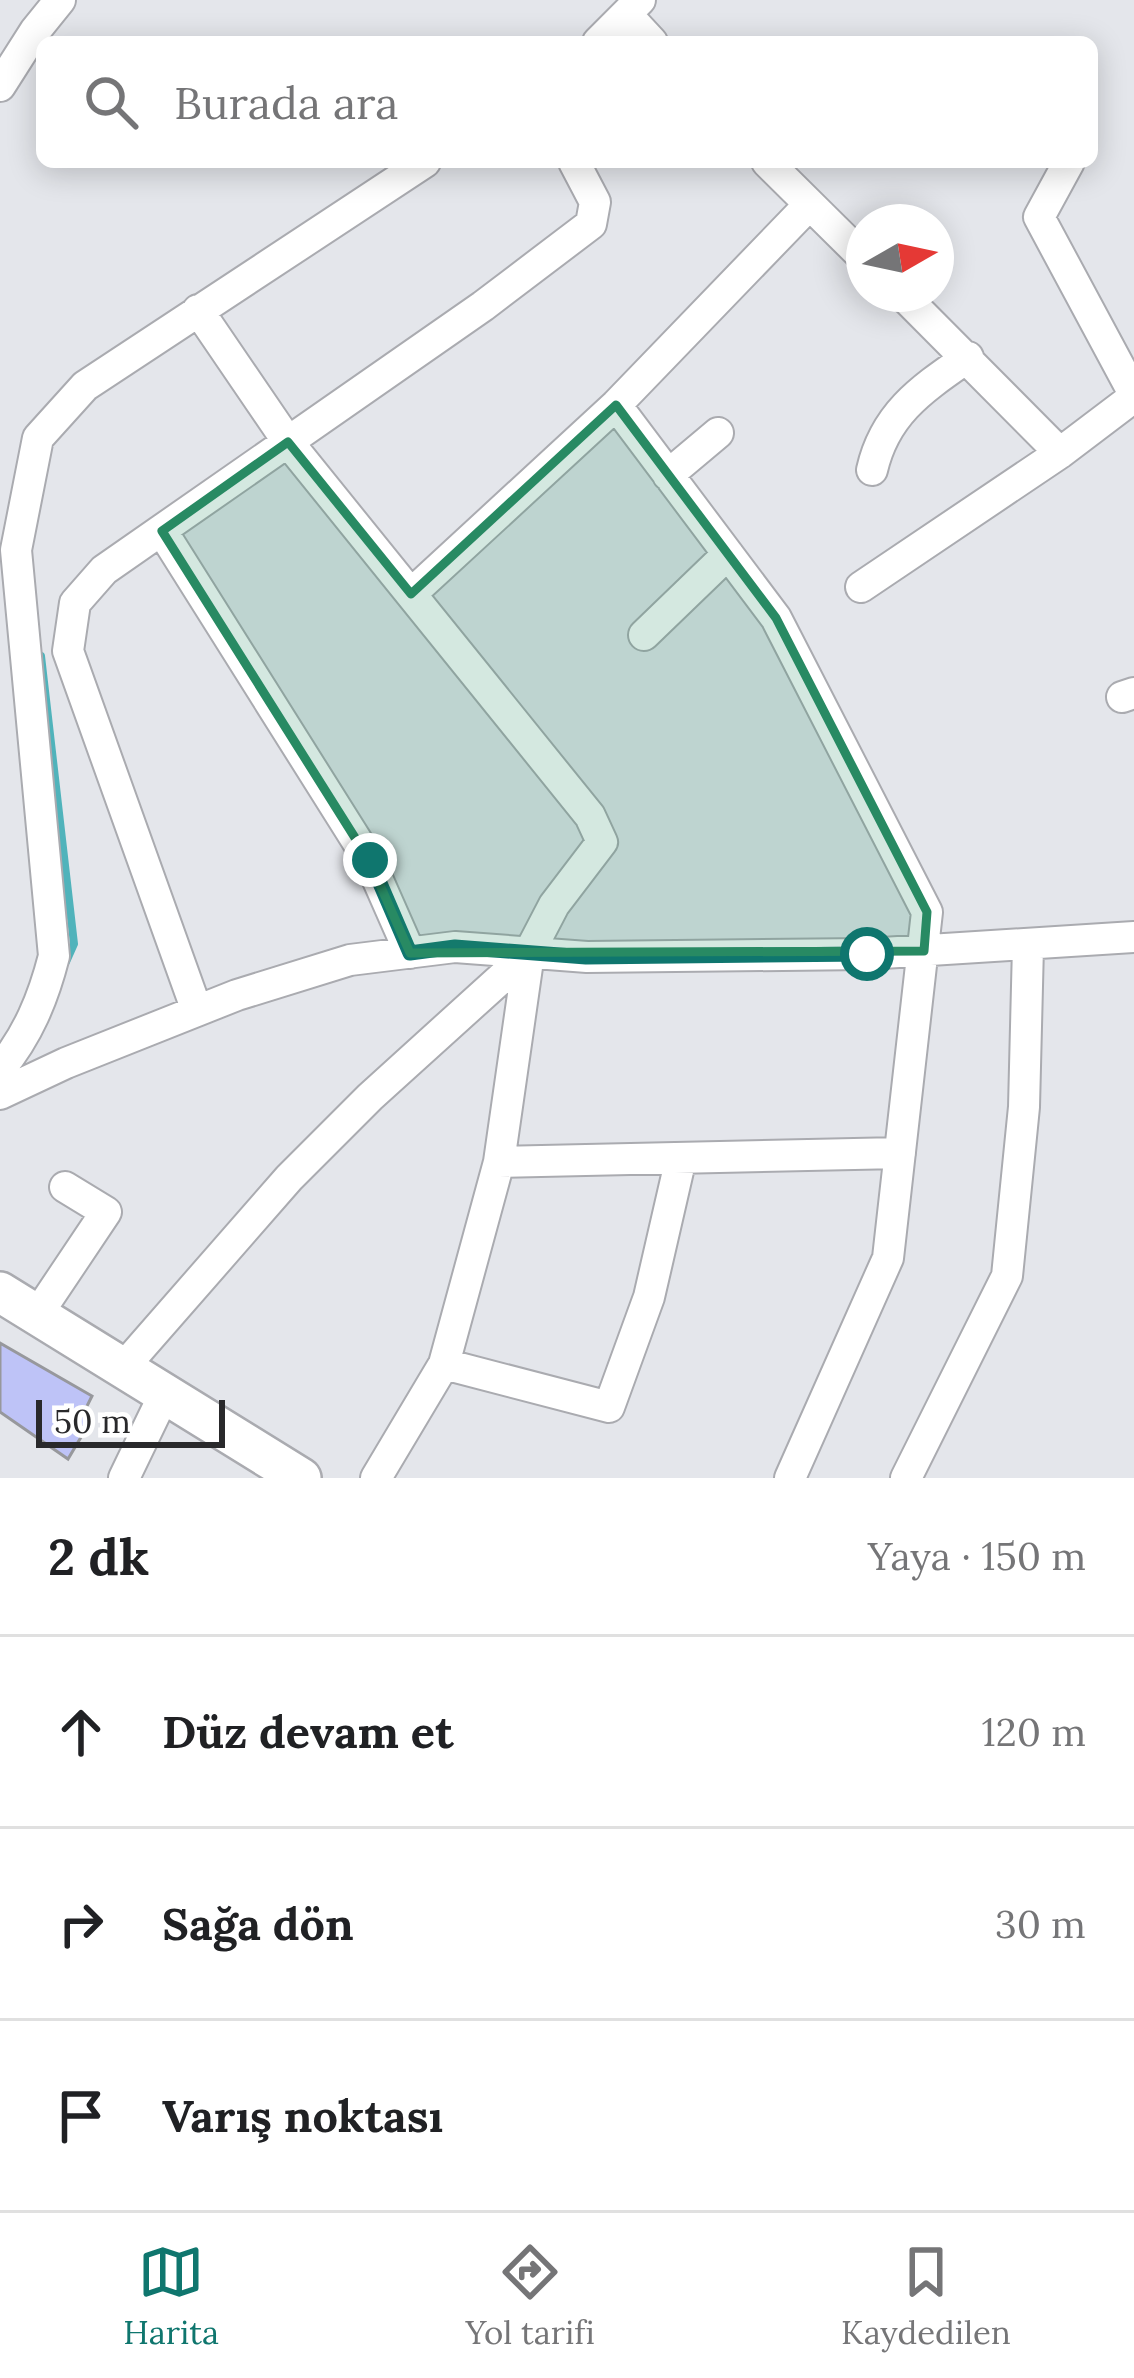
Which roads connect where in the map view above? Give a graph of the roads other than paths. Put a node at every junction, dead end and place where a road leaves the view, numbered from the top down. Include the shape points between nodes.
1 (60, 0) edge
2 (633, 8) edge
3 (604, 36) edge
4 (649, 36) edge
5 (0, 86) edge
6 (416, 168) edge
7 (577, 168) edge
8 (773, 168) edge
9 (1066, 168) edge
10 (808, 205) junction
11 (846, 241) edge
12 (198, 310) junction
13 (921, 312) edge
14 (968, 357) junction
15 (1134, 395) edge
16 (616, 405) junction
17 (718, 433) dead end
18 (288, 442) junction
19 (1060, 453) junction
20 (872, 470) dead end
21 (668, 475) junction
22 (162, 531) junction
23 (728, 554) junction
24 (861, 587) dead end
25 (411, 593) junction
26 (644, 635) dead end
27 (1134, 937) edge
28 (1028, 946) junction
29 (924, 951) junction
30 (410, 953) junction
31 (529, 953) junction
32 (197, 1011) junction
33 (6, 1048) edge
34 (0, 1094) edge
35 (900, 1153) junction
36 (681, 1158) junction
37 (499, 1162) junction
38 (65, 1187) dead end
39 (0, 1292) edge
40 (37, 1315) junction
41 (444, 1364) junction
42 (122, 1369) junction
43 (164, 1395) junction
44 (124, 1478) edge
45 (301, 1478) edge
46 (376, 1478) edge
47 (790, 1478) edge
48 (906, 1478) edge

1 - 5 street
2 - 3 street
2 - 4 street
6 - 12 street
7 - 18 street via 595,202 591,224
8 - 10 street
9 - 15 street via 1039,217
10 - 11 street
10 - 16 street
12 - 18 street
12 - 33 street via 86,386 38,438 16,550 54,956 43,999
13 - 14 street
14 - 19 street
14 - 20 street via 919,391 879,437
15 - 19 street
16 - 21 street
16 - 25 street
17 - 21 street
18 - 22 street
18 - 25 street
19 - 24 street
21 - 23 street
22 - 30 street via 370,860
22 - 32 street via 104,570 75,603 68,651
23 - 26 street
23 - 29 street via 776,618 927,911
25 - 31 street via 590,816 602,842
27 - 28 street
28 - 29 street
28 - 48 street via 1024,1107 1007,1276
29 - 31 street
29 - 35 street
30 - 31 street
30 - 32 street via 350,960
31 - 37 street
31 - 42 street via 290,1178
32 - 34 street
35 - 36 street
35 - 47 street via 888,1258
36 - 37 street
36 - 41 street via 650,1297 609,1407
37 - 41 street
38 - 40 street via 106,1211
39 - 40 street
40 - 42 street
41 - 46 street
42 - 43 street
43 - 44 street
43 - 45 street

